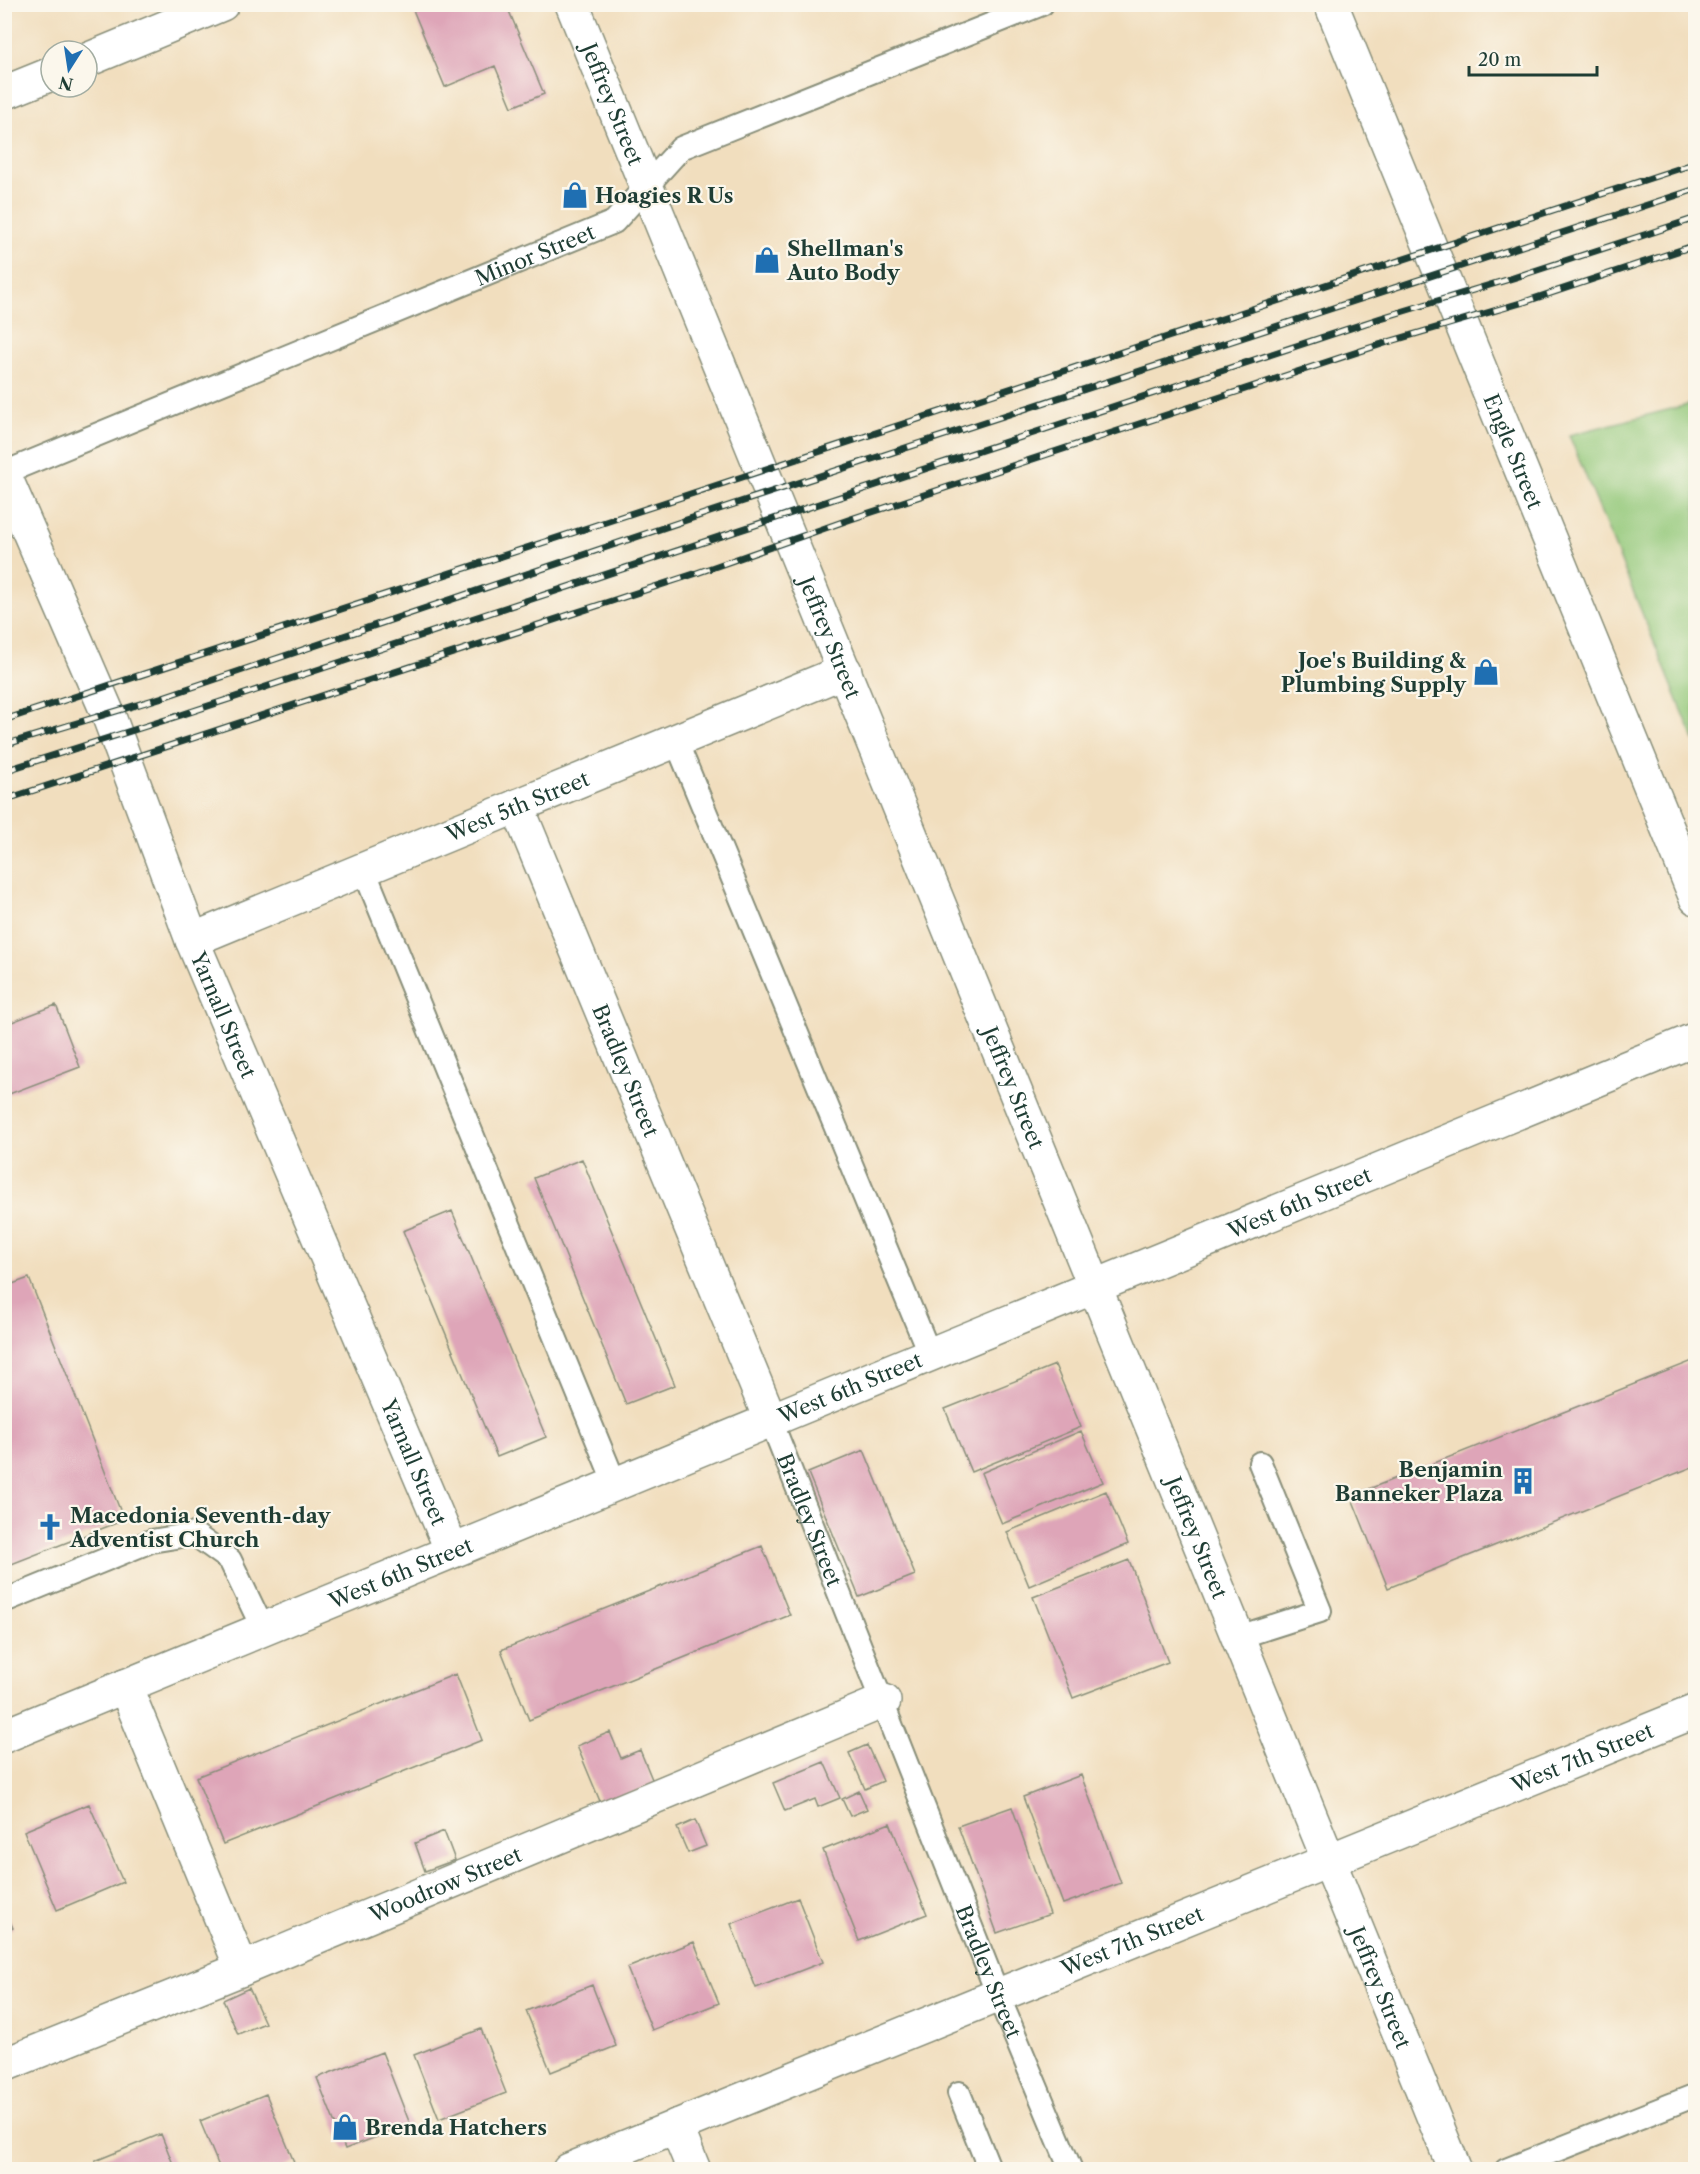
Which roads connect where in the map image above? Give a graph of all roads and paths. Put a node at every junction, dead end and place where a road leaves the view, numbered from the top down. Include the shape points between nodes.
1 (222, 4) edge
2 (572, 4) edge
3 (1042, 4) edge
4 (1331, 4) edge
5 (99, 55) edge
6 (39, 79) edge
7 (4, 93) edge
8 (647, 187) junction
9 (4, 473) edge
10 (845, 671) junction
11 (676, 741) junction
12 (517, 806) junction
13 (364, 870) junction
14 (1695, 898) edge
15 (192, 940) junction
16 (1695, 1039) edge
17 (1096, 1286) junction
18 (930, 1355) junction
19 (771, 1421) junction
20 (1260, 1463) dead end
21 (616, 1486) junction
22 (452, 1551) junction
23 (4, 1601) edge
24 (263, 1629) junction
25 (1239, 1637) junction
26 (125, 1686) junction
27 (884, 1701) junction
28 (1695, 1711) edge
29 (4, 1736) edge
30 (1330, 1860) junction
31 (242, 1969) junction
32 (999, 1995) junction
33 (4, 2065) edge
34 (959, 2093) dead end
35 (1695, 2095) edge
36 (676, 2126) junction
37 (568, 2169) edge
38 (694, 2169) edge
39 (990, 2169) edge
40 (1071, 2169) edge
41 (1455, 2169) edge
42 (1506, 2169) edge

1 - 5 street
2 - 8 street, Jeffrey Street
3 - 8 lane, Minor Street via 681,148
4 - 14 street, Engle Street
6 - 7 street
8 - 9 lane, Minor Street via 614,222
8 - 10 street, Jeffrey Street
9 - 15 street, Yarnall Street via 108,714
10 - 11 street, West 5th Street
10 - 17 street, Jeffrey Street
11 - 12 street, West 5th Street
11 - 18 lane
12 - 13 street, West 5th Street
12 - 19 street, Bradley Street
13 - 15 street, West 5th Street
13 - 21 lane
15 - 22 street, Yarnall Street
16 - 17 street, West 6th Street
17 - 18 street, West 6th Street
17 - 25 street, Jeffrey Street
18 - 19 street, West 6th Street
19 - 21 street, West 6th Street
19 - 27 lane, Bradley Street
20 - 25 lane via 1320,1611
21 - 22 street, West 6th Street
22 - 24 street, West 6th Street
23 - 24 lane via 151,1541 194,1534 230,1560
24 - 26 street, West 6th Street
25 - 30 street, Jeffrey Street
26 - 29 street, West 6th Street
26 - 31 street
27 - 31 street, Woodrow Street
27 - 32 lane, Bradley Street
28 - 30 street, West 7th Street
30 - 32 street, West 7th Street
30 - 41 street, Jeffrey Street
31 - 33 street, Woodrow Street
32 - 36 street, West 7th Street
32 - 40 lane, Bradley Street
34 - 39 lane
35 - 42 lane
36 - 37 street, West 7th Street
36 - 38 street

